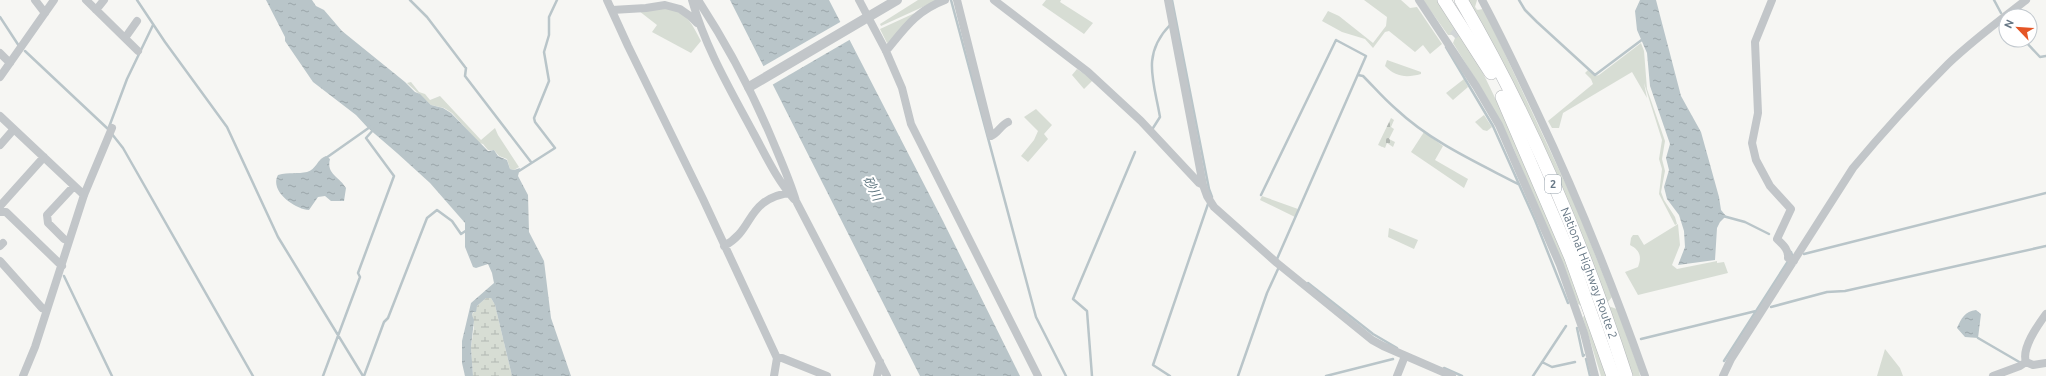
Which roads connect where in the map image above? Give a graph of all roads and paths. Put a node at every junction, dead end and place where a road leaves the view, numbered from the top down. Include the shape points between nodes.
1 (35, 0) edge
2 (54, 0) edge
3 (86, 0) edge
4 (104, 0) edge
5 (608, 0) edge
6 (675, 0) edge
7 (692, 0) edge
8 (698, 0) edge
9 (859, 0) edge
10 (897, 0) edge
11 (945, 0) edge
12 (957, 0) edge
13 (994, 0) edge
14 (1168, 0) edge
15 (1419, 0) edge
16 (1444, 0) edge
17 (1453, 0) edge
18 (1461, 0) edge
19 (1772, 0) edge
20 (2026, 0) edge
21 (1482, 1) edge
22 (664, 5) junction
23 (1477, 9) tunnel mouth
24 (96, 10) junction
25 (612, 10) junction
26 (45, 13) junction
27 (868, 17) junction
28 (137, 21) dead end
29 (699, 26) junction
30 (126, 38) junction
31 (138, 51) dead end
32 (886, 51) junction
33 (0, 53) edge
34 (8, 62) junction
35 (1491, 74) junction
36 (0, 77) edge
37 (748, 87) junction
38 (0, 116) edge
39 (1008, 122) dead end
40 (14, 129) junction
41 (111, 130) dead end
42 (0, 145) edge
43 (44, 158) junction
44 (1203, 185) junction
45 (74, 186) junction
46 (791, 192) junction
47 (83, 194) junction
48 (0, 206) edge
49 (0, 212) edge
50 (64, 239) dead end
51 (726, 245) junction
52 (1791, 260) junction
53 (0, 261) edge
54 (60, 265) junction
55 (1618, 301) junction
56 (1608, 304) dead end
57 (42, 308) dead end
58 (1585, 310) dead end
59 (1576, 312) junction
60 (2046, 314) edge
61 (1405, 356) junction
62 (777, 358) junction
63 (880, 362) junction
64 (2024, 363) junction
65 (2046, 363) edge
66 (23, 376) edge
67 (774, 376) edge
68 (827, 376) edge
69 (877, 376) edge
70 (887, 376) edge
71 (1038, 376) edge
72 (1397, 376) edge
73 (1452, 376) edge
74 (1595, 376) edge
75 (1613, 376) edge
76 (1626, 376) edge
77 (1645, 376) edge
78 (1723, 376) edge
79 (1993, 376) edge

1 - 26 street
2 - 26 street
3 - 24 street
4 - 24 street
5 - 25 street
6 - 22 street
7 - 29 street
8 - 37 street via 723,39
9 - 27 street
10 - 27 street
11 - 32 street via 920,12
12 - 39 street via 991,136 998,133
13 - 44 street via 1088,72 1141,121
14 - 44 street
15 - 59 street via 1450,39 1499,124 1554,251
16 - 35 highway
17 - 35 highway, National Highway Route 2 / 2
18 - 76 highway, National Highway Route 2 / 2 via 1552,180 1607,316
19 - 52 street via 1755,42 1758,113 1752,143 1756,160 1770,186 1791,209 1777,239 1784,245
20 - 52 street via 1948,64 1873,144 1853,168
21 - 23 street
21 - 55 street via 1504,41 1558,155
22 - 25 street
22 - 29 street via 680,9
24 - 30 street
25 - 51 street
26 - 34 street
27 - 32 street
27 - 37 street
28 - 30 street
29 - 46 street via 783,187
30 - 31 street
32 - 71 street via 902,88 912,124
33 - 34 street
34 - 36 street
35 - 75 highway, National Highway Route 2 / 2 via 1542,186
37 - 46 street
38 - 40 street
40 - 42 street
40 - 43 street
41 - 47 street
43 - 45 street
43 - 48 street
44 - 61 street via 1214,207 1277,263 1372,340
45 - 47 street
45 - 50 street via 47,215 48,223
46 - 51 street via 768,199 759,205 734,241
46 - 63 street
47 - 54 street
49 - 54 street via 6,212
51 - 62 street
52 - 78 street
53 - 57 street
54 - 66 street via 36,346
55 - 56 street
55 - 77 street
58 - 59 street
59 - 74 street
60 - 64 street via 2035,328
61 - 72 street
61 - 73 street
62 - 67 street
62 - 68 street
63 - 69 street
63 - 70 street
64 - 65 street
64 - 79 street

